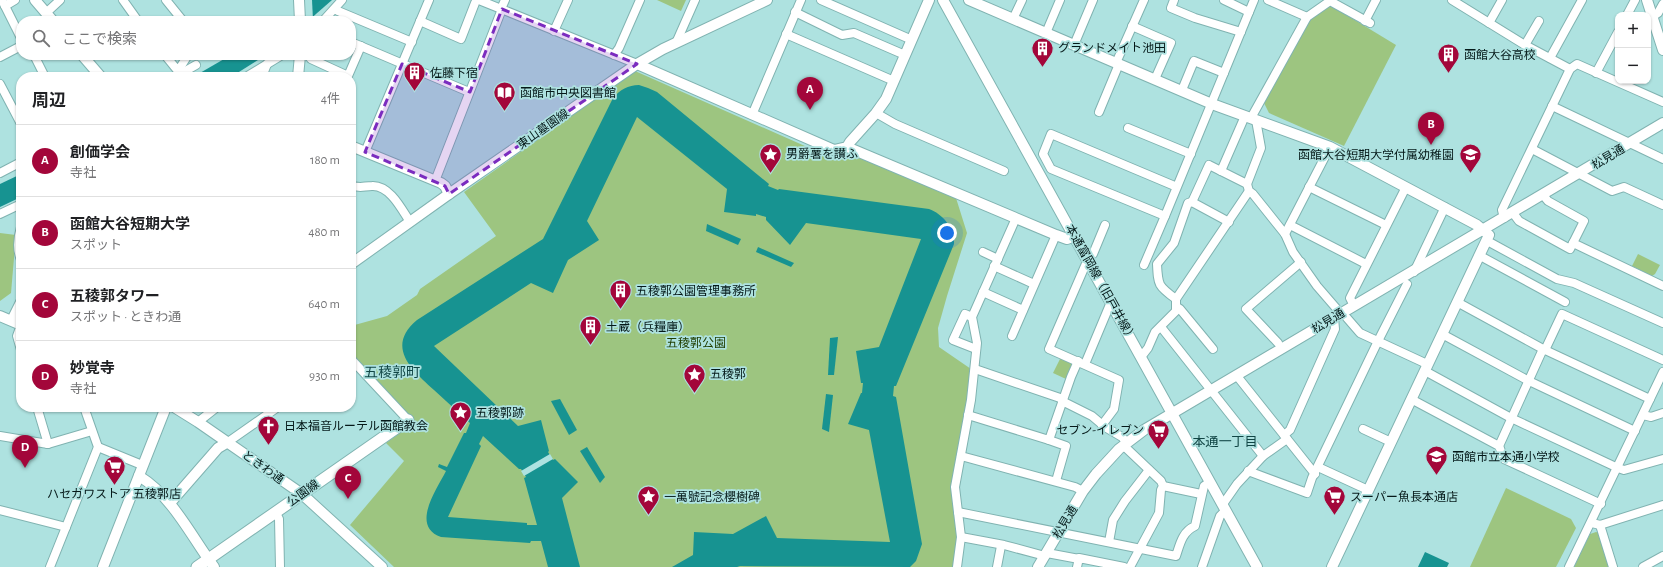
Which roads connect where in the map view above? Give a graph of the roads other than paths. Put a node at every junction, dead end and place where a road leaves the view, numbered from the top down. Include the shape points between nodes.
1 (15, 0) edge
2 (35, 0) edge
3 (60, 0) edge
4 (166, 0) edge
5 (299, 0) edge
6 (342, 0) edge
7 (429, 0) edge
8 (504, 0) edge
9 (568, 0) edge
10 (640, 0) edge
11 (695, 0) edge
12 (767, 0) edge
13 (801, 0) edge
14 (821, 0) edge
15 (929, 0) edge
16 (943, 0) edge
17 (970, 0) edge
18 (1022, 0) edge
19 (1060, 0) edge
20 (1093, 0) edge
21 (1144, 0) edge
22 (1174, 0) edge
23 (1224, 0) edge
24 (1254, 0) edge
25 (1268, 0) edge
26 (1376, 0) edge
27 (1452, 0) edge
28 (1502, 0) edge
29 (1582, 0) edge
30 (1635, 0) edge
31 (1647, 0) edge
32 (126, 1) edge
33 (477, 2) edge
34 (4, 3) edge
35 (1342, 3) edge
36 (1663, 4) edge
37 (501, 9) junction
38 (338, 11) dead end
39 (795, 12) junction
40 (1249, 12) junction
41 (1629, 12) edge
42 (46, 13) junction
43 (49, 16) edge
44 (135, 16) edge
45 (179, 16) edge
46 (300, 16) edge
47 (328, 16) edge
48 (350, 16) edge
49 (1307, 17) junction
50 (1652, 17) junction
51 (356, 19) edge
52 (1013, 19) junction
53 (420, 21) junction
54 (1539, 22) dead end
55 (1489, 23) junction
56 (1132, 26) junction
57 (16, 28) edge
58 (554, 31) junction
59 (1241, 32) junction
60 (1046, 33) junction
61 (786, 34) junction
62 (1615, 38) edge
63 (912, 40) junction
64 (412, 42) junction
65 (356, 44) edge
66 (676, 44) junction
67 (1074, 45) junction
68 (1525, 45) junction
69 (361, 46) junction
70 (16, 49) edge
71 (1663, 50) edge
72 (614, 55) junction
73 (905, 55) junction
74 (0, 57) edge
75 (356, 58) edge
76 (1550, 58) junction
77 (36, 60) edge
78 (86, 60) edge
79 (168, 60) edge
80 (185, 60) edge
81 (273, 60) edge
82 (300, 60) edge
83 (313, 60) edge
84 (355, 60) edge
85 (266, 64) junction
86 (402, 64) junction
87 (637, 64) junction
88 (1117, 64) junction
89 (196, 65) dead end
90 (1570, 69) junction
91 (42, 72) edge
92 (97, 72) edge
93 (174, 72) edge
94 (178, 72) edge
95 (182, 72) edge
96 (254, 72) edge
97 (264, 72) edge
98 (298, 72) edge
99 (339, 72) edge
100 (350, 72) edge
101 (1224, 73) junction
102 (1596, 73) junction
103 (1155, 79) junction
104 (894, 81) junction
105 (0, 84) edge
106 (1182, 90) junction
107 (470, 92) junction
108 (1663, 102) edge
109 (1212, 104) junction
110 (1552, 106) junction
111 (1099, 112) dead end
112 (16, 114) edge
113 (876, 114) junction
114 (752, 115) junction
115 (1251, 118) junction
116 (1663, 123) edge
117 (1128, 128) dead end
118 (1630, 144) junction
119 (847, 147) junction
120 (1330, 147) junction
121 (356, 148) edge
122 (1532, 149) junction
123 (365, 152) junction
124 (1191, 154) junction
125 (1663, 159) edge
126 (1046, 161) junction
127 (16, 165) edge
128 (1036, 166) junction
129 (1004, 171) dead end
130 (1221, 171) junction
131 (0, 173) edge
132 (1580, 174) junction
133 (435, 181) junction
134 (356, 187) edge
135 (1177, 187) junction
136 (1309, 187) junction
137 (1406, 187) junction
138 (1248, 188) junction
139 (449, 194) junction
140 (1543, 195) junction
141 (1192, 202) junction
142 (1663, 205) edge
143 (16, 206) edge
144 (1445, 207) junction
145 (0, 214) edge
146 (1165, 216) junction
147 (1509, 216) junction
148 (1016, 218) junction
149 (410, 222) junction
150 (1229, 222) junction
151 (1105, 225) dead end
152 (1290, 225) junction
153 (1386, 225) junction
154 (1484, 231) junction
155 (1284, 234) junction
156 (1056, 235) junction
157 (1075, 236) junction
158 (1491, 243) dead end
159 (1573, 243) junction
160 (982, 252) dead end
161 (1484, 258) dead end
162 (356, 259) edge
163 (1088, 259) junction
164 (996, 262) junction
165 (1301, 262) junction
166 (1366, 264) junction
167 (1144, 265) dead end
168 (1413, 272) junction
169 (1034, 284) junction
170 (1407, 284) dead end
171 (1663, 286) edge
172 (983, 292) junction
173 (1111, 302) junction
174 (1457, 302) junction
175 (1565, 302) dead end
176 (1176, 303) junction
177 (16, 305) edge
178 (1354, 306) junction
179 (1023, 310) junction
180 (1335, 313) junction
181 (972, 317) junction
182 (3, 318) edge
183 (1347, 318) dead end
184 (16, 323) edge
185 (1663, 323) edge
186 (1161, 327) junction
187 (1442, 334) junction
188 (1012, 336) dead end
189 (1378, 341) junction
190 (1278, 343) dead end
191 (976, 349) junction
192 (1213, 349) dead end
193 (1544, 350) junction
194 (1141, 357) junction
195 (1663, 360) edge
196 (1081, 362) junction
197 (356, 364) edge
198 (1426, 368) junction
199 (975, 369) junction
200 (1663, 372) edge
201 (1237, 376) junction
202 (1529, 381) junction
203 (1211, 391) junction
204 (1411, 399) junction
205 (1650, 399) junction
206 (1062, 400) junction
207 (38, 412) edge
208 (86, 412) edge
209 (164, 412) edge
210 (182, 412) edge
211 (211, 412) edge
212 (271, 412) edge
213 (1663, 413) edge
214 (1172, 414) junction
215 (968, 415) junction
216 (1643, 415) junction
217 (1511, 418) junction
218 (408, 420) joint
219 (198, 422) junction
220 (1102, 425) junction
221 (1362, 428) dead end
222 (92, 431) junction
223 (1635, 431) junction
224 (0, 437) edge
225 (1286, 437) junction
226 (1049, 440) junction
227 (228, 442) junction
228 (1391, 442) junction
229 (48, 444) junction
230 (1125, 445) junction
231 (1499, 446) junction
232 (98, 447) junction
233 (960, 456) junction
234 (1263, 456) junction
235 (1663, 458) edge
236 (142, 466) junction
237 (1618, 468) junction
238 (1149, 470) junction
239 (1316, 470) junction
240 (1248, 472) junction
241 (139, 476) junction
242 (1056, 482) junction
243 (1210, 482) junction
244 (1163, 486) junction
245 (1368, 490) junction
246 (1083, 491) junction
247 (302, 494) junction
248 (1201, 494) junction
249 (170, 503) junction
250 (1601, 504) junction
251 (1663, 505) edge
252 (1224, 507) junction
253 (0, 510) edge
254 (958, 512) junction
255 (276, 513) junction
256 (1596, 524) junction
257 (66, 527) junction
258 (1059, 532) junction
259 (961, 538) junction
260 (1109, 542) junction
261 (1001, 546) junction
262 (1139, 550) junction
263 (1046, 554) junction
264 (1663, 556) edge
265 (211, 563) edge
266 (1078, 563) edge
267 (50, 567) edge
268 (103, 567) edge
269 (197, 567) edge
270 (280, 567) edge
271 (382, 567) edge
272 (957, 567) edge
273 (997, 567) edge
274 (1038, 567) edge
275 (1124, 567) edge
276 (1130, 567) edge
277 (1202, 567) edge
278 (1257, 567) edge
279 (1332, 567) edge
280 (1569, 567) edge
281 (1613, 567) edge
282 (1643, 567) edge

1 - 34 street
2 - 42 street
3 - 42 street
4 - 45 street
5 - 46 street
6 - 47 street
7 - 53 street
8 - 37 street
9 - 58 street
10 - 72 street
11 - 66 street
12 - 66 street, 東山墓園線
13 - 39 street
14 - 63 street
15 - 63 street
16 - 128 street, 本通富岡線（旧戸井線）
17 - 52 street
18 - 52 street
19 - 60 street
20 - 67 street
21 - 56 street
22 - 59 street via 1171,8
23 - 40 street
24 - 40 street
25 - 49 street
26 - 35 street via 1368,22
27 - 55 street
28 - 55 street
29 - 76 street
30 - 41 street
31 - 50 street
32 - 44 street
33 - 37 street
33 - 53 street via 461,39
34 - 57 street
35 - 49 street via 1330,0
36 - 50 street
37 - 58 street
37 - 107 street
38 - 48 street
39 - 61 street
39 - 73 street via 842,35 854,33
40 - 59 street
42 - 43 street
49 - 115 street
50 - 71 street
51 - 64 street
52 - 60 street
53 - 64 street
54 - 68 street
55 - 68 street
56 - 88 street
56 - 103 street via 1171,43
58 - 72 street
59 - 101 street
60 - 67 street
61 - 104 street
61 - 114 street
62 - 102 street
63 - 73 street
64 - 86 street
65 - 69 street
66 - 87 street, 東山墓園線
67 - 88 street
68 - 76 street
69 - 75 street
69 - 86 street
70 - 74 street
72 - 87 street
73 - 104 street
76 - 90 street
77 - 91 street
78 - 92 street
79 - 93 street
80 - 94 street
81 - 85 street
82 - 98 street
83 - 99 street
84 - 100 street
85 - 96 street
85 - 97 street
86 - 107 street
86 - 123 street
87 - 114 street
87 - 139 street, 東山墓園線
88 - 103 street
88 - 111 street
89 - 95 street
90 - 102 street via 1577,64
90 - 110 street
101 - 106 street via 1194,61
101 - 109 street
102 - 108 street
103 - 106 street
104 - 113 street
105 - 112 street
106 - 109 street
107 - 133 street
109 - 115 street
109 - 124 street
110 - 118 street
110 - 122 street
113 - 119 street
113 - 129 street
114 - 119 street via 834,150
115 - 120 street
115 - 130 street
115 - 138 street via 1261,148
116 - 118 street, 松見通
117 - 124 street
118 - 125 street
118 - 132 street, 松見通
119 - 148 street
120 - 136 street
120 - 137 street
121 - 123 street
122 - 132 street
122 - 147 street via 1502,210
123 - 133 street
124 - 135 street
126 - 128 street
126 - 135 street via 1043,154 1051,134
126 - 146 street via 1051,169
127 - 131 street
128 - 157 street, 本通富岡線（旧戸井線）
130 - 138 street
130 - 141 street via 1209,165
132 - 140 street, 松見通
132 - 142 street via 1612,191 1624,187
133 - 139 street via 445,186
134 - 149 street via 373,186 384,189 394,198
135 - 146 street
136 - 152 street
136 - 153 street
137 - 144 street
137 - 153 street
138 - 150 street
138 - 155 street
139 - 149 street, 東山墓園線
140 - 147 street, 松見通
140 - 159 street via 1548,201 1584,221
141 - 150 street
141 - 176 street via 1188,203 1174,243 1157,264 1158,283
143 - 145 street
144 - 154 street
144 - 168 street
146 - 167 street
147 - 154 street, 松見通
147 - 159 street via 1570,249
148 - 156 street
148 - 164 street
149 - 162 street, 東山墓園線
150 - 176 street
151 - 163 street via 1093,254
152 - 155 street
152 - 166 street
153 - 166 street
154 - 168 street, 松見通
154 - 174 street via 1489,235
155 - 165 street
156 - 157 street via 1067,239
156 - 169 street
157 - 163 street, 本通富岡線（旧戸井線）
158 - 185 street via 1557,279 1574,283
159 - 171 street
160 - 164 street
161 - 175 street
163 - 173 street, 本通富岡線（旧戸井線）
163 - 196 street via 1049,349
164 - 169 street
164 - 172 street
165 - 180 street
165 - 190 street via 1246,309
166 - 178 street via 1350,298
168 - 178 street, 松見通
169 - 179 street
170 - 189 street
172 - 179 street
172 - 181 street
173 - 194 street, 本通富岡線（旧戸井線）
173 - 196 street
174 - 187 street
174 - 193 street
176 - 186 street via 1176,311
176 - 192 street
177 - 182 street
178 - 180 street, 松見通
179 - 188 street
180 - 201 street, 松見通
180 - 225 street via 1335,329
181 - 191 street
181 - 191 street via 965,314 954,340
182 - 184 street
183 - 189 street via 1360,333
186 - 194 street via 1155,332
186 - 203 street
187 - 198 street
187 - 202 street
189 - 198 street
189 - 239 street
191 - 199 street
193 - 195 street via 1562,314
193 - 202 street
193 - 205 street
194 - 214 street, 本通富岡線（旧戸井線）
196 - 206 street
196 - 220 street via 1119,380 1114,409
197 - 218 street
198 - 204 street
198 - 217 street
199 - 206 street
199 - 215 street
200 - 205 street
201 - 203 street, 松見通
201 - 225 street
202 - 217 street
202 - 223 street
203 - 214 street, 松見通
203 - 234 street
204 - 228 street
204 - 231 street
205 - 216 street
206 - 220 street via 1092,416
206 - 226 street
207 - 229 street
208 - 222 street
209 - 236 street
210 - 219 street, ときわ通
211 - 219 street
212 - 227 street
213 - 216 street via 1651,417
214 - 230 street, 松見通 via 1144,430
214 - 243 street, 本通富岡線（旧戸井線）
215 - 226 street
215 - 233 street
216 - 223 street
217 - 231 street
217 - 237 street
218 - 247 main road, 公園線
219 - 227 street, ときわ通
220 - 230 street via 1122,437
221 - 228 street
222 - 229 street
222 - 232 street
223 - 237 street
224 - 229 street
225 - 234 street
225 - 239 street
226 - 242 street via 1066,446
227 - 247 street, ときわ通
227 - 249 street via 218,448
228 - 245 street
230 - 238 street
230 - 246 street, 松見通
231 - 250 street via 1504,459
232 - 236 street
232 - 257 street
233 - 242 street
233 - 254 street via 955,487
234 - 240 street
235 - 237 street via 1624,470
236 - 241 street
237 - 250 street
238 - 244 street
238 - 260 street via 1114,520
239 - 240 street via 1307,493
239 - 245 street
240 - 252 street
241 - 249 street
241 - 268 street
242 - 246 street
243 - 248 street via 1204,486
243 - 252 street, 本通富岡線（旧戸井線）
244 - 248 street
244 - 262 street via 1159,513
245 - 279 street
246 - 258 street, 松見通
247 - 255 main road, 公園線
247 - 271 street, ときわ通
248 - 262 street via 1195,526 1184,534 1176,556
249 - 265 street
250 - 256 street
251 - 256 street
252 - 277 street
252 - 278 street, 本通富岡線（旧戸井線）
253 - 257 street
254 - 258 street
254 - 259 street
255 - 265 main road, 公園線
255 - 270 street via 279,518
256 - 280 street
256 - 281 street
257 - 267 street
258 - 260 street
258 - 263 street, 松見通
259 - 261 street
259 - 272 street
260 - 262 street
261 - 263 street
261 - 273 street
262 - 276 street
263 - 266 street
263 - 274 street, 松見通
264 - 282 street
265 - 269 main road, 公園線
266 - 275 street via 1079,558

